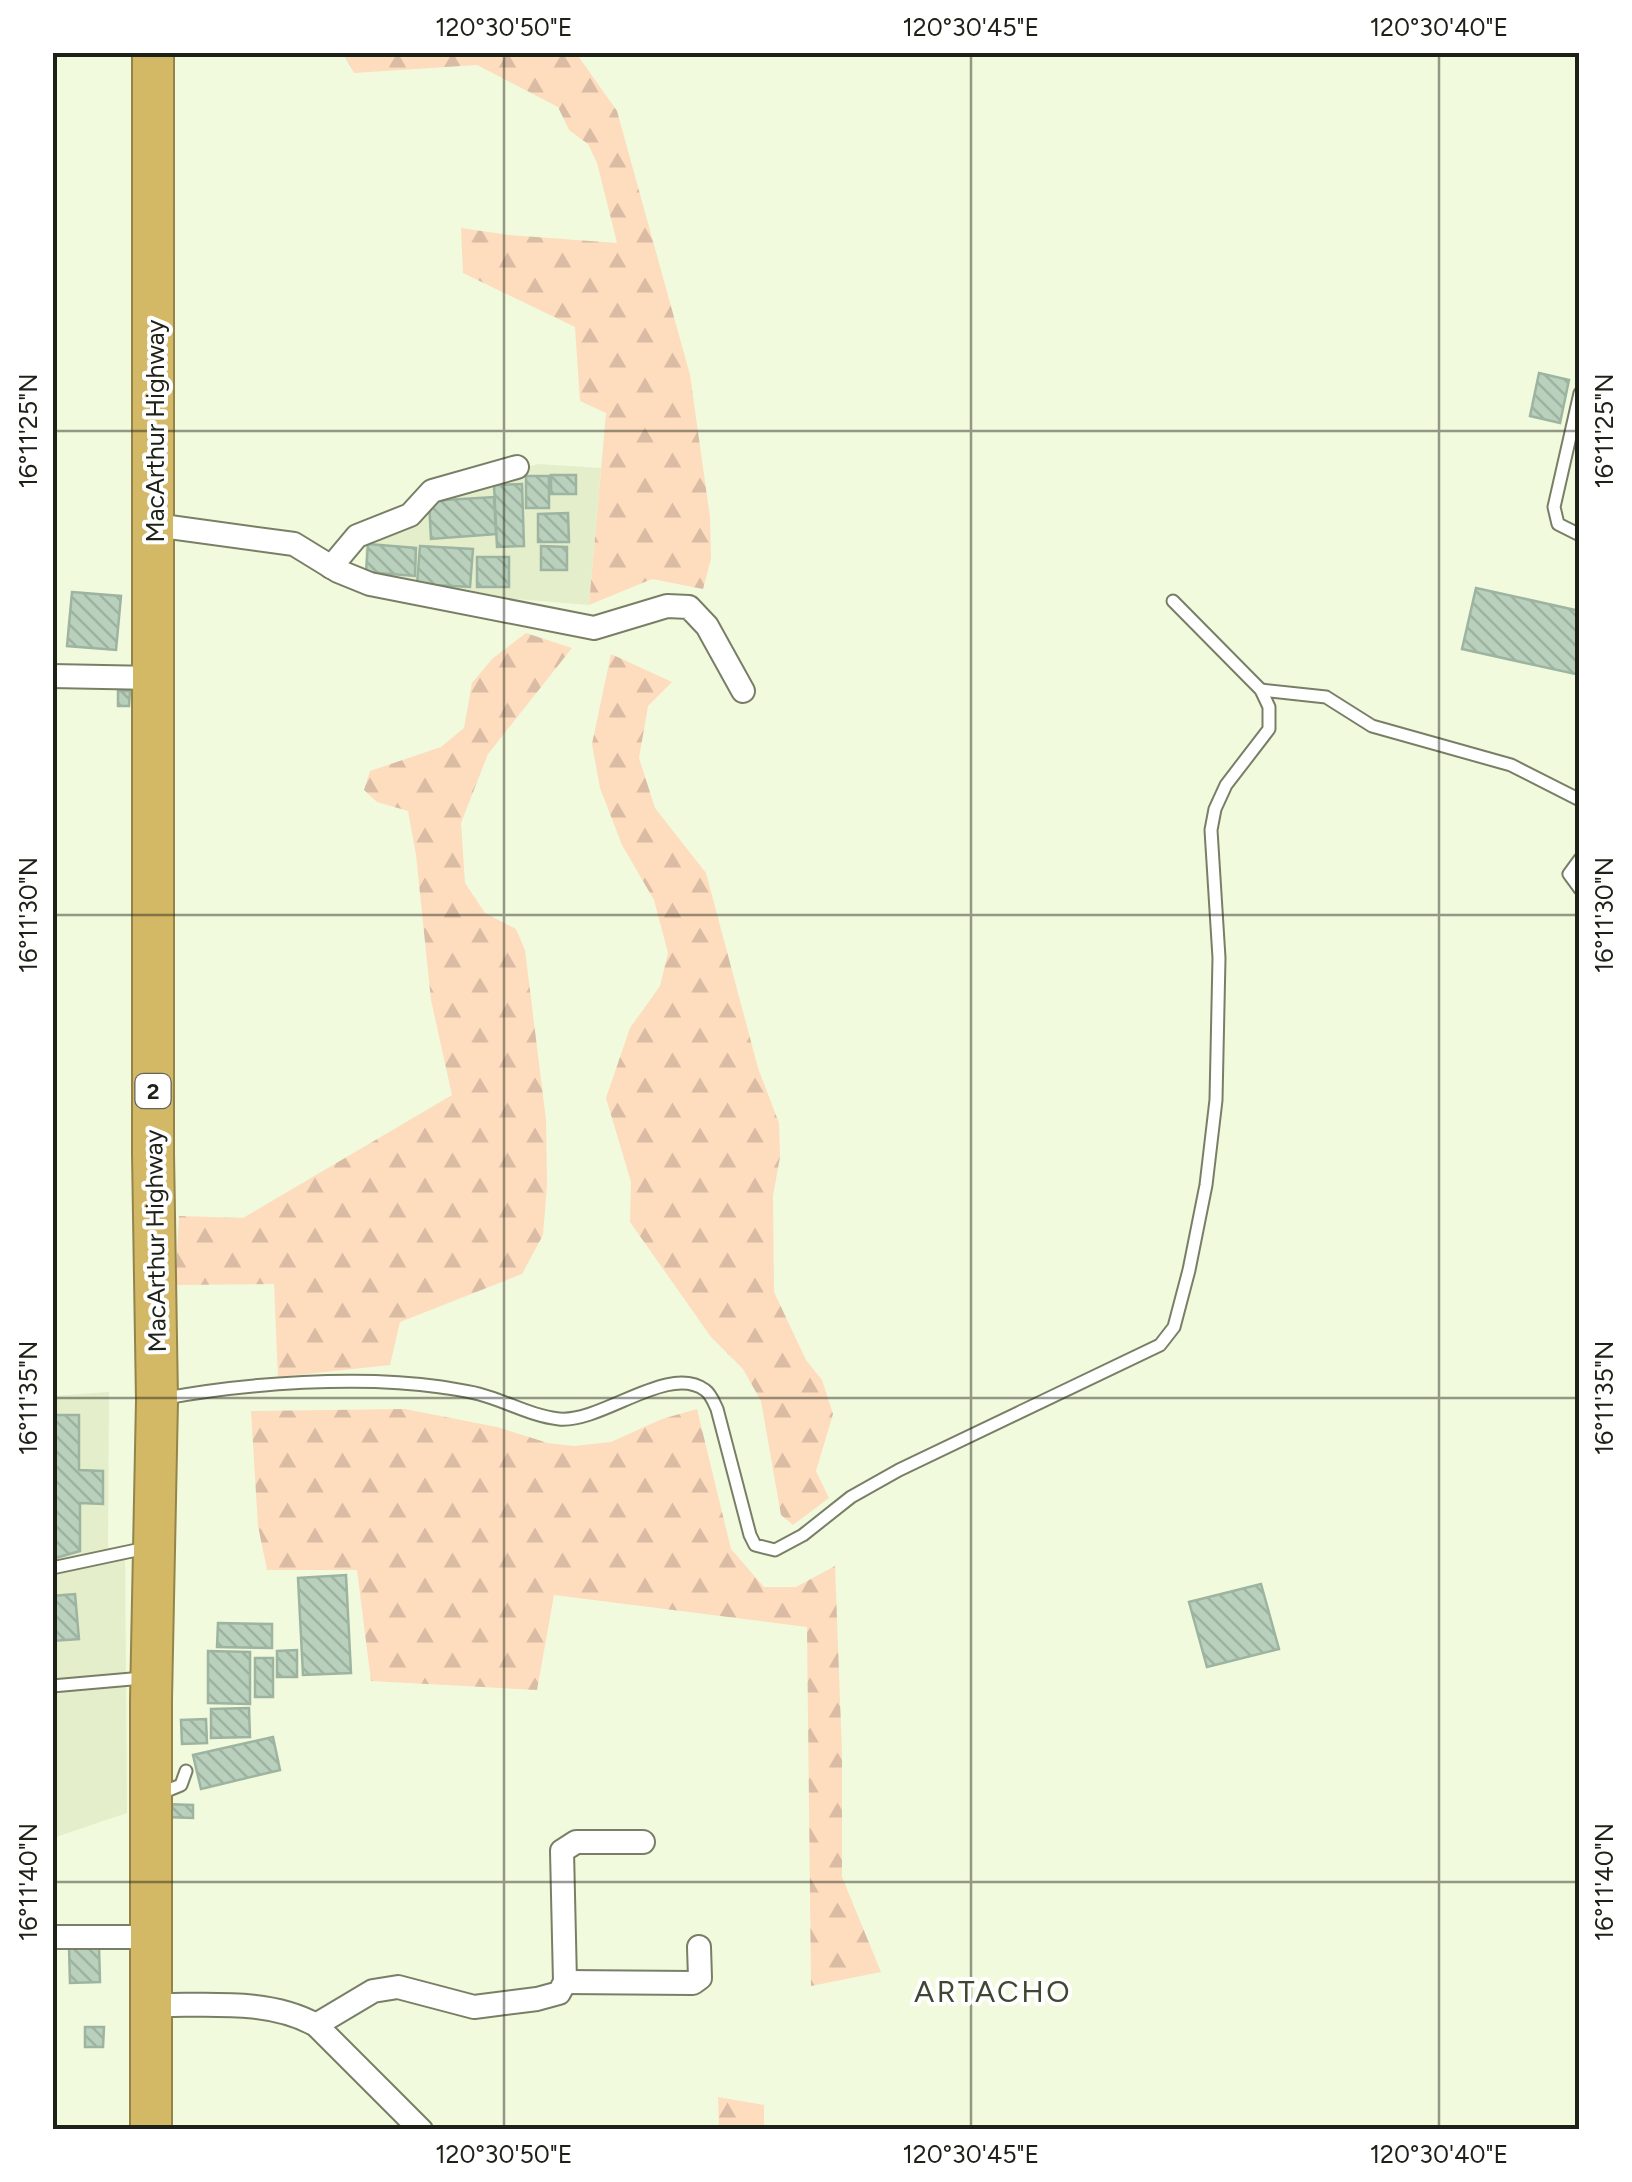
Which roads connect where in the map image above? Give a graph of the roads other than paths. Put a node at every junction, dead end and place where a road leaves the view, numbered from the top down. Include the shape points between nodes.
1 (153, 52) edge
2 (1580, 393) edge
3 (517, 466) dead end
4 (156, 526) junction
5 (1580, 535) edge
6 (331, 567) junction
7 (1173, 601) dead end
8 (52, 676) edge
9 (154, 678) junction
10 (1261, 690) junction
11 (743, 692) dead end
12 (1580, 800) edge
13 (1580, 860) edge
14 (1580, 889) edge
15 (157, 1400) junction
16 (154, 1546) junction
17 (52, 1568) edge
18 (151, 1678) junction
19 (52, 1686) edge
20 (186, 1771) dead end
21 (150, 1797) junction
22 (644, 1842) dead end
23 (52, 1937) edge
24 (153, 1937) junction
25 (699, 1947) dead end
26 (565, 1982) junction
27 (152, 2006) junction
28 (316, 2024) junction
29 (151, 2130) edge
30 (421, 2130) edge

1 - 4 highway, MacArthur Highway / 2
2 - 5 lane via 1554,506 1558,524
3 - 6 street via 432,490 410,514 356,536
4 - 6 street via 294,544
4 - 9 highway, MacArthur Highway / 2
6 - 11 street via 370,584 594,628 667,606 688,607 707,626
7 - 10 lane
8 - 9 street
9 - 15 highway, MacArthur Highway / 2
10 - 12 lane via 1326,697 1372,726 1510,765
10 - 15 lane via 1269,729 1214,809 1216,1100 1190,1270 1174,1327 1160,1345 899,1470 775,1550 756,1545 750,1535 718,1410 708,1392 691,1384 648,1391 568,1419 479,1394 398,1383 268,1386
13 - 14 lane via 1569,874
15 - 16 highway, MacArthur Highway / 2
16 - 17 lane
16 - 18 highway, MacArthur Highway / 2
18 - 19 lane
18 - 21 highway, MacArthur Highway / 2
20 - 21 lane via 181,1786
21 - 24 highway, MacArthur Highway / 2
22 - 26 street via 576,1842 562,1851
23 - 24 street
24 - 27 highway, MacArthur Highway / 2
25 - 26 street via 700,1978 692,1983
26 - 28 street via 559,1993 474,2007 386,1989
27 - 28 street via 276,2009
27 - 29 highway, MacArthur Highway / 2
28 - 30 street

